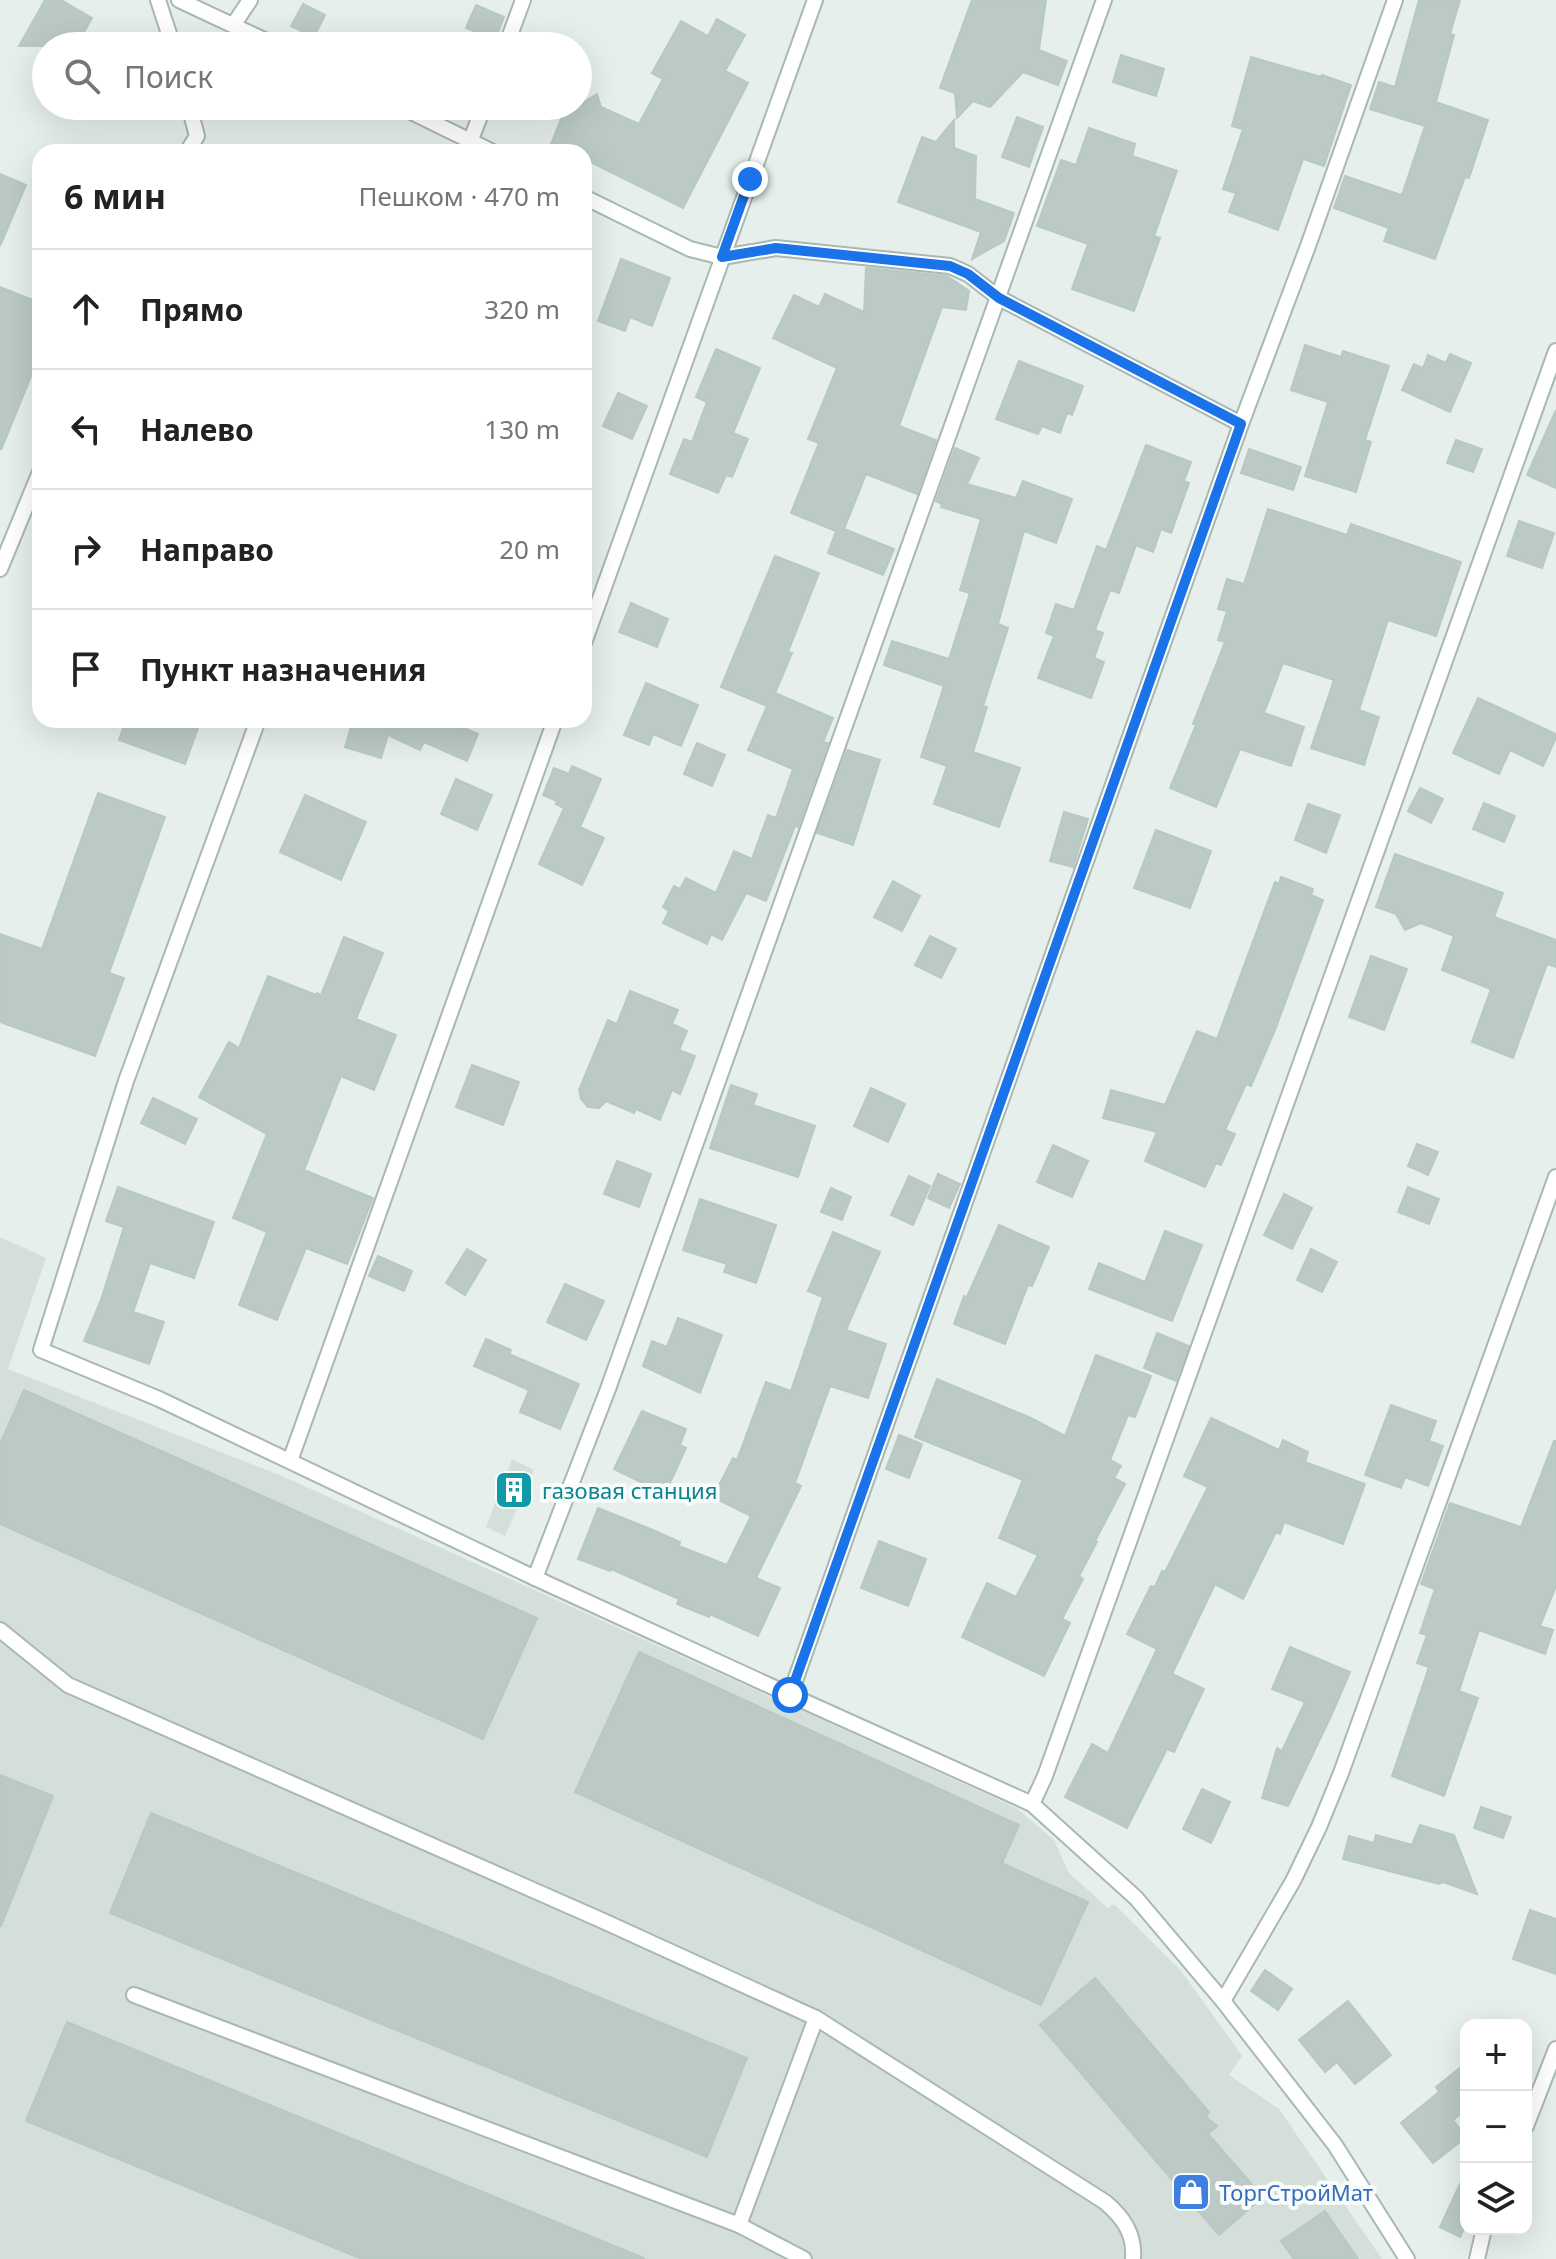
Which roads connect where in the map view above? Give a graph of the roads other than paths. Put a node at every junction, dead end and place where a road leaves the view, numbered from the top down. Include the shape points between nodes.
1 (158, 0) edge
2 (179, 0) edge
3 (250, 0) edge
4 (523, 0) edge
5 (815, 0) edge
6 (1104, 0) edge
7 (1395, 0) edge
8 (234, 24) junction
9 (168, 32) edge
10 (250, 32) edge
11 (511, 32) edge
12 (193, 120) edge
13 (423, 120) edge
14 (478, 120) edge
15 (192, 144) edge
16 (465, 144) edge
17 (469, 144) edge
18 (592, 201) edge
19 (722, 257) junction
20 (999, 298) junction
21 (1556, 351) edge
22 (1241, 424) junction
23 (32, 491) edge
24 (0, 569) edge
25 (592, 621) edge
26 (255, 728) edge
27 (552, 728) edge
28 (1556, 1177) edge
29 (290, 1461) junction
30 (535, 1578) junction
31 (0, 1630) edge
32 (790, 1695) junction
33 (1032, 1804) junction
34 (134, 1995) dead end
35 (1223, 2001) junction
36 (816, 2018) junction
37 (1556, 2049) edge
38 (1532, 2111) edge
39 (739, 2225) junction
40 (1483, 2235) edge
41 (804, 2259) edge
42 (1133, 2259) edge
43 (1407, 2259) edge
44 (1477, 2259) edge

1 - 9 lane
2 - 8 lane
3 - 8 lane
4 - 11 lane
5 - 19 lane
6 - 20 lane
7 - 22 lane
8 - 10 lane
12 - 15 lane via 197,136
13 - 16 lane
14 - 17 lane
18 - 19 lane via 690,249
19 - 20 lane via 776,248 950,266
19 - 25 lane
20 - 22 lane
20 - 30 lane via 608,1389
21 - 33 lane
22 - 32 lane
23 - 24 lane
26 - 29 lane via 126,1081 41,1350
27 - 29 lane
28 - 35 lane via 1319,1827
29 - 30 lane
30 - 32 lane
31 - 36 lane via 68,1685
32 - 33 lane
33 - 35 lane via 1136,1898
34 - 39 lane
35 - 43 lane via 1335,2145
36 - 39 lane
36 - 42 lane via 1105,2202 1129,2231
37 - 38 lane
39 - 41 lane
40 - 44 lane

